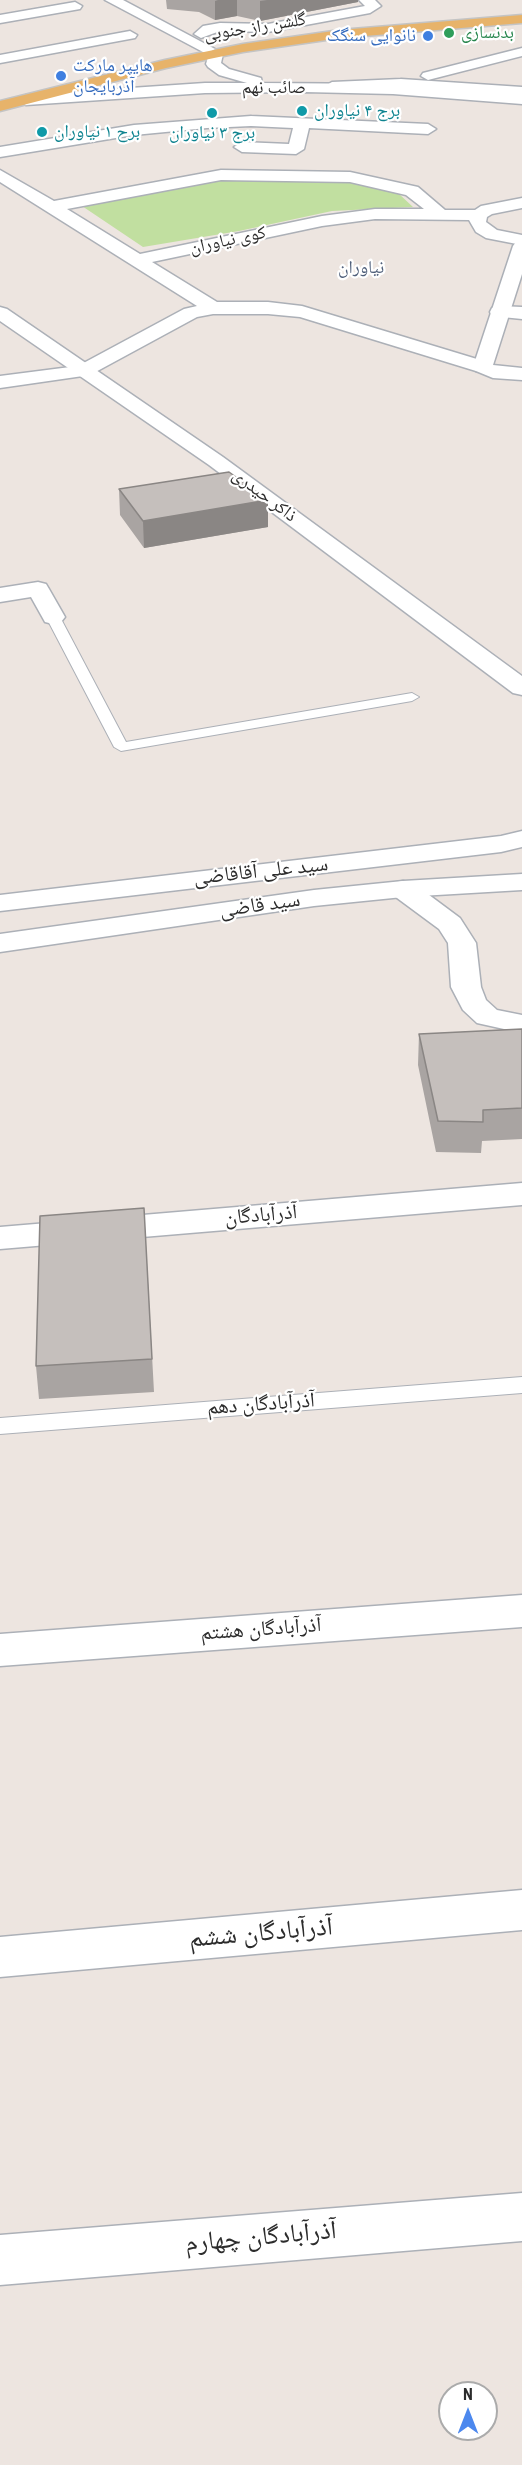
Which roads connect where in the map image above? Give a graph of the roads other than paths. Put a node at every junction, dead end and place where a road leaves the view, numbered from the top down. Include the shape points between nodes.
1 (112, 0) edge
2 (131, 0) edge
3 (366, 0) edge
4 (75, 6) dead end
5 (522, 14) edge
6 (0, 19) edge
7 (522, 19) edge
8 (201, 34) junction
9 (130, 35) dead end
10 (216, 50) junction
11 (522, 52) edge
12 (0, 58) edge
13 (400, 83) junction
14 (305, 87) junction
15 (522, 92) edge
16 (0, 98) edge
17 (522, 99) edge
18 (26, 100) junction
19 (0, 106) edge
20 (303, 123) junction
21 (428, 129) dead end
22 (242, 147) dead end
23 (0, 152) edge
24 (0, 174) edge
25 (522, 203) edge
26 (51, 207) junction
27 (440, 214) junction
28 (479, 215) junction
29 (522, 240) edge
30 (522, 246) edge
31 (137, 260) junction
32 (213, 308) junction
33 (499, 312) junction
34 (0, 313) edge
35 (522, 313) edge
36 (483, 367) junction
37 (83, 371) junction
38 (522, 374) edge
39 (0, 382) edge
40 (0, 595) edge
41 (53, 617) joint
42 (522, 688) edge
43 (412, 697) dead end
44 (522, 839) edge
45 (392, 857) junction
46 (522, 882) edge
47 (403, 889) junction
48 (0, 903) edge
49 (0, 943) edge
50 (522, 1024) edge
51 (522, 1194) edge
52 (0, 1238) edge
53 (522, 1385) edge
54 (0, 1426) edge
55 (522, 1611) edge
56 (0, 1650) edge
57 (522, 1910) edge
58 (0, 1958) edge
59 (522, 2217) edge
60 (0, 2260) edge

1 - 10 street
2 - 8 street
3 - 8 street via 374,6 268,28 220,27
4 - 6 street
5 - 10 main road, گلشن راز جنوبی via 336,30
7 - 10 main road, گلشن راز جنوبی via 340,34
8 - 10 street
9 - 12 street
10 - 14 street via 213,64 224,72 249,80
10 - 16 main road, گلشن راز جنوبی
10 - 18 main road, گلشن راز جنوبی
11 - 13 street
13 - 14 street
13 - 15 street
14 - 17 street, صائب نهم
14 - 18 street, صائب نهم via 205,88
18 - 19 main road, گلشن راز جنوبی
20 - 21 street
20 - 22 street via 296,149
20 - 23 street via 251,121 170,126
24 - 26 street
25 - 28 street
26 - 27 street via 221,175 350,177 412,191
26 - 31 street
27 - 28 street, کوی نیاوران
27 - 31 street, کوی نیاوران via 375,214 322,221
28 - 29 street via 477,222 492,234
30 - 33 street
31 - 32 street
32 - 36 street via 302,312
32 - 37 street via 190,313
33 - 35 street
33 - 36 street
34 - 37 street, ذاکر حیدری
36 - 38 street via 493,372
37 - 39 street
37 - 42 street, ذاکر حیدری via 216,461
40 - 41 street via 38,590
41 - 43 lane via 121,747
44 - 45 street, سید علی آقاقاضی
45 - 47 street
45 - 48 street, سید علی آقاقاضی
46 - 47 street, سید قاضی
47 - 49 street, سید قاضی
47 - 50 street via 450,924 462,944 466,987 473,1004 487,1017
51 - 52 street, آذرآبادگان
53 - 54 lane, آذرآبادگان دهم
55 - 56 street, آذرآبادگان هشتم
57 - 58 street, آذرآبادگان ششم
59 - 60 street, آذرآبادگان چهارم

